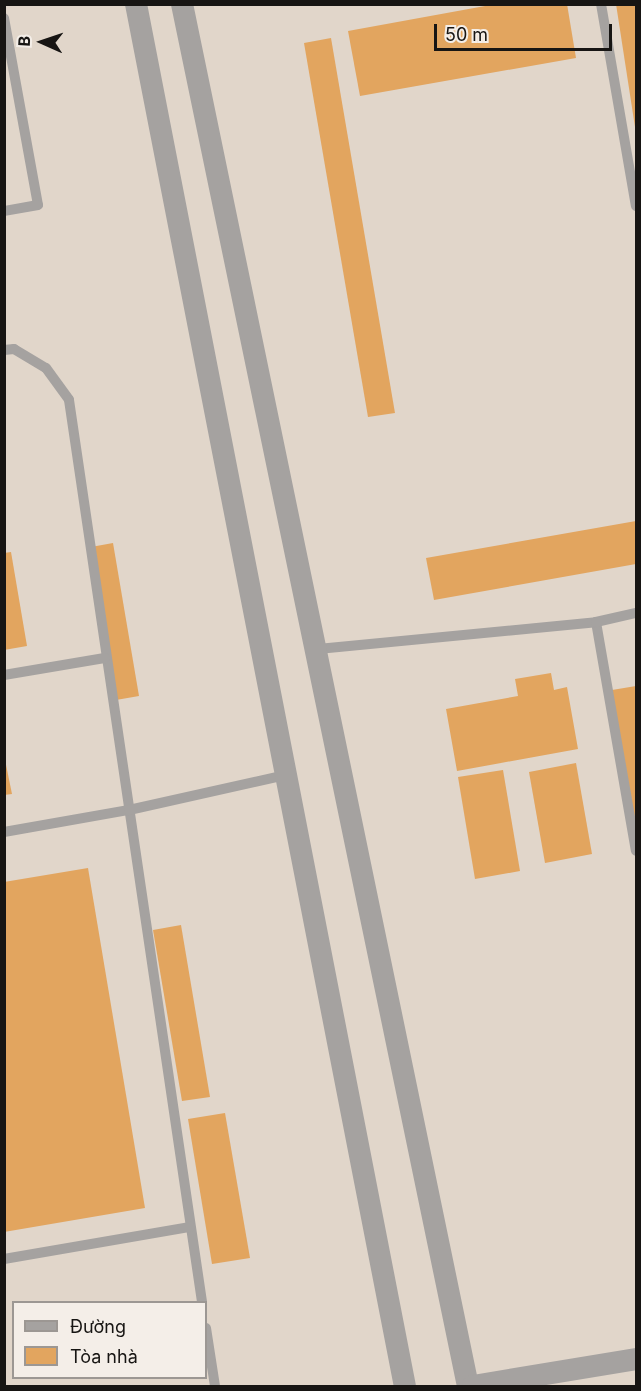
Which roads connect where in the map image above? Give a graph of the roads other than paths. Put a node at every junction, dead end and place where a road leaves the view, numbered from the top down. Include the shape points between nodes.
1 (136, 4) edge
2 (182, 4) edge
3 (601, 4) edge
4 (4, 18) edge
5 (636, 206) edge
6 (4, 211) edge
7 (4, 350) edge
8 (636, 613) edge
9 (596, 621) junction
10 (318, 649) junction
11 (105, 658) junction
12 (4, 675) edge
13 (285, 775) junction
14 (129, 810) junction
15 (4, 832) edge
16 (636, 851) edge
17 (190, 1227) junction
18 (4, 1259) edge
19 (202, 1301) edge
20 (207, 1334) edge
21 (636, 1359) edge
22 (215, 1386) edge
23 (405, 1386) edge
24 (468, 1386) edge
25 (473, 1386) edge

1 - 13 street
2 - 10 street
3 - 5 lane
4 - 6 lane via 38,205
7 - 11 lane via 14,349 46,368 69,400
8 - 9 lane
9 - 10 lane
9 - 16 lane
10 - 24 street
11 - 12 lane
11 - 14 lane
13 - 14 lane
13 - 23 street
14 - 15 lane
14 - 17 lane
17 - 18 lane
17 - 19 lane
20 - 22 lane
21 - 25 street

